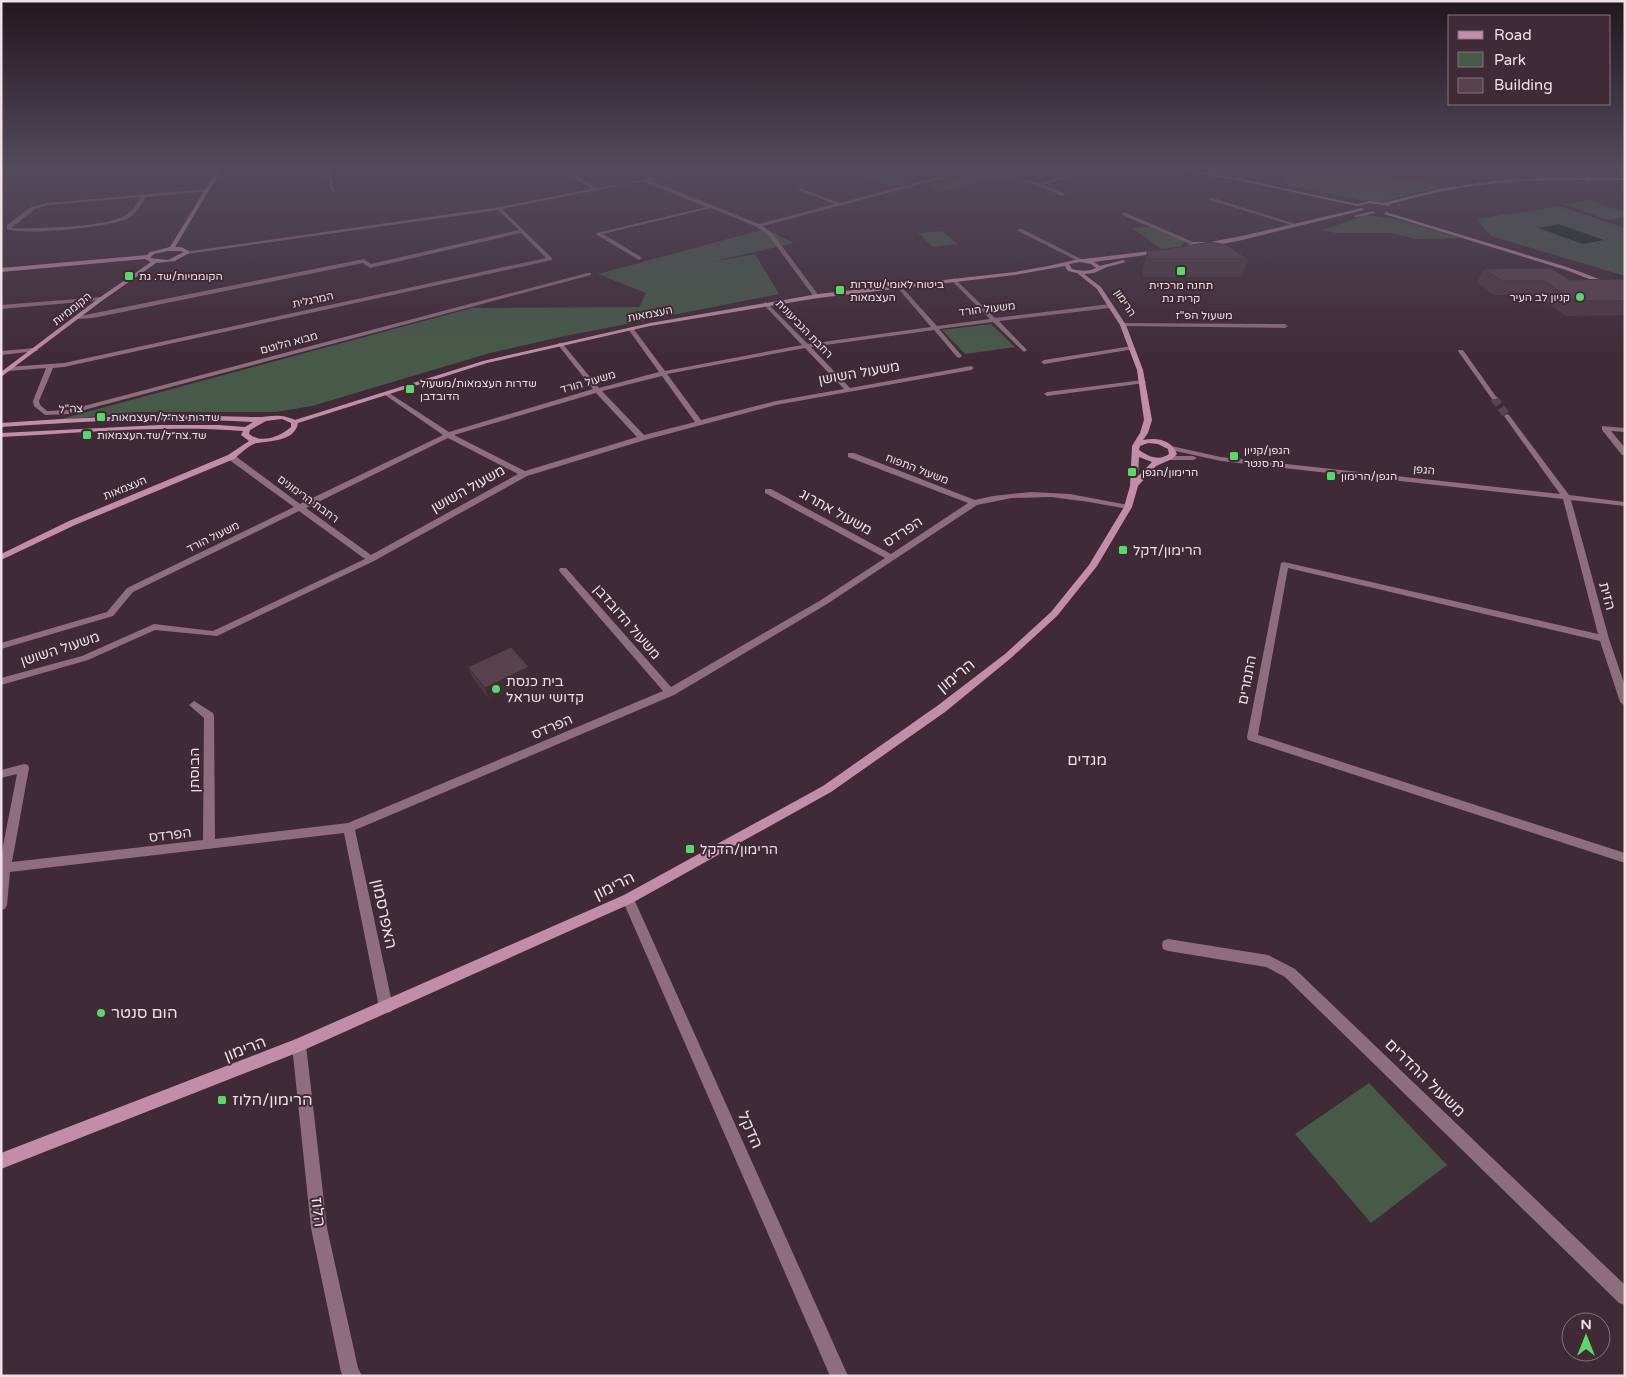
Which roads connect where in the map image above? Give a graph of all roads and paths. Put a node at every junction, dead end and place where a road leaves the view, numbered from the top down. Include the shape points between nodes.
1 (182, 231) edge
2 (334, 231) edge
3 (521, 231) edge
4 (522, 231) edge
5 (610, 231) edge
6 (766, 231) edge
7 (1022, 231) edge
8 (1165, 231) edge
9 (1268, 231) edge
10 (1295, 231) edge
11 (1445, 231) edge
12 (1464, 231) edge
13 (1196, 244) junction
14 (1210, 244) junction
15 (1235, 246) dead end
16 (172, 248) junction
17 (1226, 249) edge
18 (1162, 251) edge
19 (187, 252) junction
20 (1061, 252) junction
21 (146, 257) junction
22 (639, 258) dead end
23 (1084, 261) junction
24 (156, 262) junction
25 (1066, 264) junction
26 (1, 270) edge
27 (1097, 270) junction
28 (1020, 272) junction
29 (1076, 272) junction
30 (589, 274) dead end
31 (954, 280) junction
32 (1625, 284) edge
33 (899, 286) junction
34 (1099, 288) junction
35 (1625, 291) edge
36 (816, 296) junction
37 (101, 299) junction
38 (766, 304) junction
39 (1110, 306) junction
40 (1, 307) edge
41 (78, 318) junction
42 (994, 320) junction
43 (1123, 325) junction
44 (1285, 326) dead end
45 (937, 328) junction
46 (631, 329) junction
47 (560, 344) junction
48 (806, 346) junction
49 (1132, 348) junction
50 (35, 350) junction
51 (1024, 350) dead end
52 (1461, 351) dead end
53 (1, 353) edge
54 (959, 356) dead end
55 (1044, 362) dead end
56 (50, 367) junction
57 (971, 368) dead end
58 (8, 369) junction
59 (664, 374) junction
60 (1, 375) edge
61 (1143, 382) junction
62 (848, 389) junction
63 (597, 390) junction
64 (386, 394) junction
65 (1047, 394) dead end
66 (1494, 398) tunnel mouth
67 (1507, 416) tunnel mouth
68 (262, 420) junction
69 (1148, 420) junction
70 (295, 422) junction
71 (699, 422) junction
72 (1, 425) edge
73 (247, 429) junction
74 (1625, 430) edge
75 (1, 435) edge
76 (448, 435) junction
77 (642, 438) junction
78 (255, 440) junction
79 (1140, 443) junction
80 (1163, 443) junction
81 (1171, 448) junction
82 (1136, 451) junction
83 (1625, 453) edge
84 (851, 455) dead end
85 (231, 457) junction
86 (1166, 459) junction
87 (1221, 459) junction
88 (524, 474) junction
89 (1134, 486) junction
90 (768, 491) dead end
91 (1566, 497) junction
92 (974, 503) junction
93 (1625, 504) edge
94 (300, 507) junction
95 (1128, 507) junction
96 (1, 556) edge
97 (890, 557) junction
98 (371, 559) junction
99 (563, 570) dead end
100 (1604, 639) junction
101 (1, 646) edge
102 (1, 682) edge
103 (670, 692) junction
104 (1625, 702) edge
105 (194, 705) dead end
106 (1, 774) edge
107 (349, 828) junction
108 (209, 844) junction
109 (1625, 858) edge
110 (3, 868) edge
111 (628, 899) junction
112 (1, 905) edge
113 (1168, 945) dead end
114 (386, 1007) junction
115 (299, 1045) junction
116 (1, 1161) edge
117 (1625, 1297) edge
118 (353, 1376) edge
119 (839, 1376) edge

1 - 16 street
2 - 19 street
3 - 41 street via 370,266 364,261
4 - 56 street, המרגלית via 550,259
5 - 22 street via 599,234
6 - 36 street
7 - 20 street
8 - 13 street
9 - 14 street
10 - 15 street
11 - 35 street via 1568,269
12 - 32 street
13 - 14 street
13 - 27 street via 1191,251 1113,264
14 - 17 street
16 - 19 street
16 - 21 street
18 - 23 street
19 - 24 street via 178,258
20 - 23 street
20 - 25 street
21 - 24 street
21 - 26 street
23 - 25 street, העצמאות
23 - 27 street via 1097,265
24 - 37 street, הקוממיות
25 - 28 street, העצמאות
25 - 29 street, הרימון
27 - 29 street, העצמאות
27 - 34 street, הרימון
28 - 29 street, העצמאות
28 - 31 street, העצמאות
29 - 34 street, הרימון
30 - 56 street, מבוא הלוטם via 69,412 45,413 37,406 36,401
31 - 33 street, העצמאות
31 - 42 street
33 - 36 street, העצמאות
33 - 45 street
34 - 39 street, הרימון
36 - 38 street, העצמאות
37 - 40 street
37 - 41 street, הקוממיות
38 - 46 street, העצמאות
38 - 48 street, רחבת הגביעונית
39 - 42 street, משעול הורד
39 - 43 street, הרימון
41 - 50 street, הקוממיות
42 - 45 street, משעול הורד
42 - 51 street
43 - 44 street, משעול הפ"ז
43 - 49 street, הרימון
45 - 48 street, משעול הורד
45 - 54 street
46 - 47 street, העצמאות
46 - 59 street
47 - 63 street
47 - 64 street, העצמאות via 452,371
48 - 59 street, משעול הורד
48 - 62 street, רחבת הגביעונית
49 - 55 street
49 - 61 street, הרימון
50 - 53 street
50 - 58 street, הקוממיות
52 - 66 street
56 - 58 street, המרגלית
57 - 62 street, משעול השושן
58 - 60 street, הקוממיות
59 - 63 street, משעול הורד
59 - 71 street
61 - 65 street
61 - 69 street, הרימון
62 - 71 street, משעול השושן
63 - 76 street, משעול הורד
63 - 77 street
64 - 70 street, העצמאות
64 - 76 street
67 - 91 street
68 - 70 street, צה"ל via 283,417
68 - 72 street, צה"ל via 118,418
68 - 73 street
69 - 79 street, הרימון
69 - 80 street, הרימון
70 - 78 street via 291,431 281,436
71 - 77 street, משעול השושן
73 - 75 street, צה"ל via 160,427
73 - 78 street via 246,435
74 - 83 street via 1605,428
76 - 88 street
76 - 94 street, משעול הורד
77 - 88 street, משעול השושן
78 - 85 street, העצמאות
79 - 80 street
79 - 82 street, הרימון
80 - 81 street
81 - 86 street via 1173,454
81 - 87 street, הגפן
82 - 86 street via 1147,458
82 - 89 street, הרימון
84 - 92 street, משעול התפוח
85 - 94 street, רחבת הרימונים
85 - 96 street, העצמאות
86 - 87 street, הגפן
86 - 89 street, הרימון via 1151,467
87 - 91 street, הגפן
88 - 98 street, משעול השושן
89 - 95 street, הרימון
90 - 97 street, משעול אתרוג
91 - 93 street, הגפן
91 - 100 street, הזית
92 - 95 street, הפרדס via 994,496 1020,494 1079,498
92 - 97 street, הפרדס
94 - 98 street, רחבת הרימונים
94 - 101 street, משעול הורד via 130,590 110,614
95 - 111 street, הרימון via 1093,566 1054,614 1008,656 941,709 827,789
97 - 103 street, הפרדס via 824,602
98 - 102 street, משעול השושן via 214,634 154,627 85,658
99 - 103 street, משעול הדובדבן
100 - 104 street, הזית
100 - 109 street, התמרים via 1284,565 1252,737
103 - 107 street, הפרדס
105 - 108 street, הבוסתן via 209,716
106 - 110 street via 24,768
107 - 108 street, הפרדס
107 - 114 street, האפרסמון
108 - 110 street, הפרדס
110 - 112 street
111 - 114 street, הרימון
111 - 119 street, הדקל
113 - 117 street, משעול ההדרים via 1268,961 1290,973
114 - 115 street, הרימון
115 - 116 street, הרימון
115 - 118 street, הלוז via 319,1228

